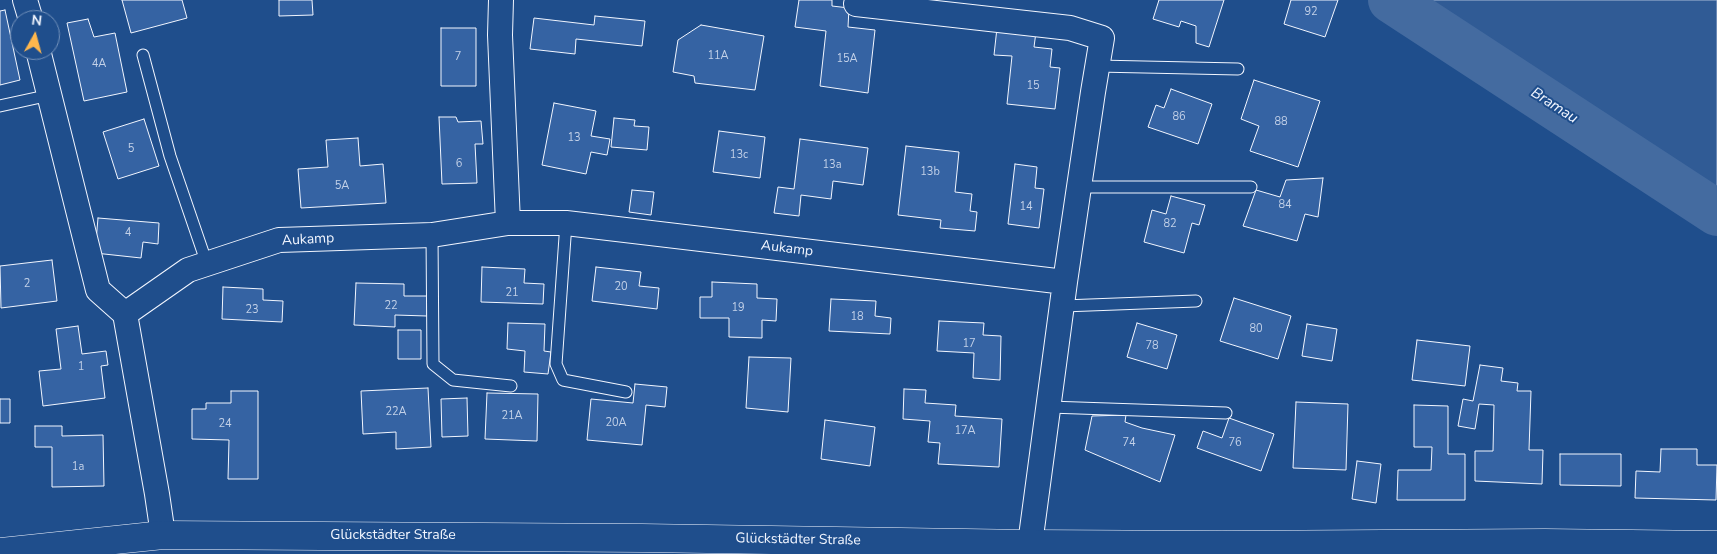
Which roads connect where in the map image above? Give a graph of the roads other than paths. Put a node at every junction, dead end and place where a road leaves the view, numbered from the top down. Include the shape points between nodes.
1 (501, 0) edge
2 (856, 4) dead end
3 (143, 54) dead end
4 (41, 60) edge
5 (1097, 66) junction
6 (1238, 69) dead end
7 (50, 95) junction
8 (0, 106) edge
9 (1080, 187) junction
10 (1251, 187) dead end
11 (508, 223) junction
12 (566, 223) junction
13 (432, 235) junction
14 (207, 264) junction
15 (1065, 282) junction
16 (1196, 301) dead end
17 (1063, 306) junction
18 (125, 314) junction
19 (511, 386) dead end
20 (626, 392) dead end
21 (1049, 407) junction
22 (1226, 413) dead end
23 (162, 535) junction
24 (1030, 544) junction
25 (1717, 545) edge
26 (1544, 548) edge
27 (0, 552) edge

1 - 11 street
2 - 5 street via 1070,28 1102,38
3 - 14 lane via 170,156
4 - 7 street
5 - 6 lane
5 - 9 street
7 - 8 lane
7 - 18 street via 98,290
9 - 10 lane
9 - 15 street
11 - 12 street, Aukamp
11 - 13 street, Aukamp
12 - 15 street, Aukamp
12 - 20 lane via 556,364 562,380
13 - 14 street, Aukamp via 279,240
13 - 19 lane via 433,364 454,380
14 - 18 street, Aukamp via 188,270
15 - 17 street
16 - 17 lane
17 - 21 street
18 - 23 street via 158,494
21 - 22 lane
21 - 24 street
23 - 24 street, Glückstädter Straße
23 - 27 street, Glückstädter Straße
24 - 26 street, Glückstädter Straße
25 - 26 street, Glückstädter Straße

